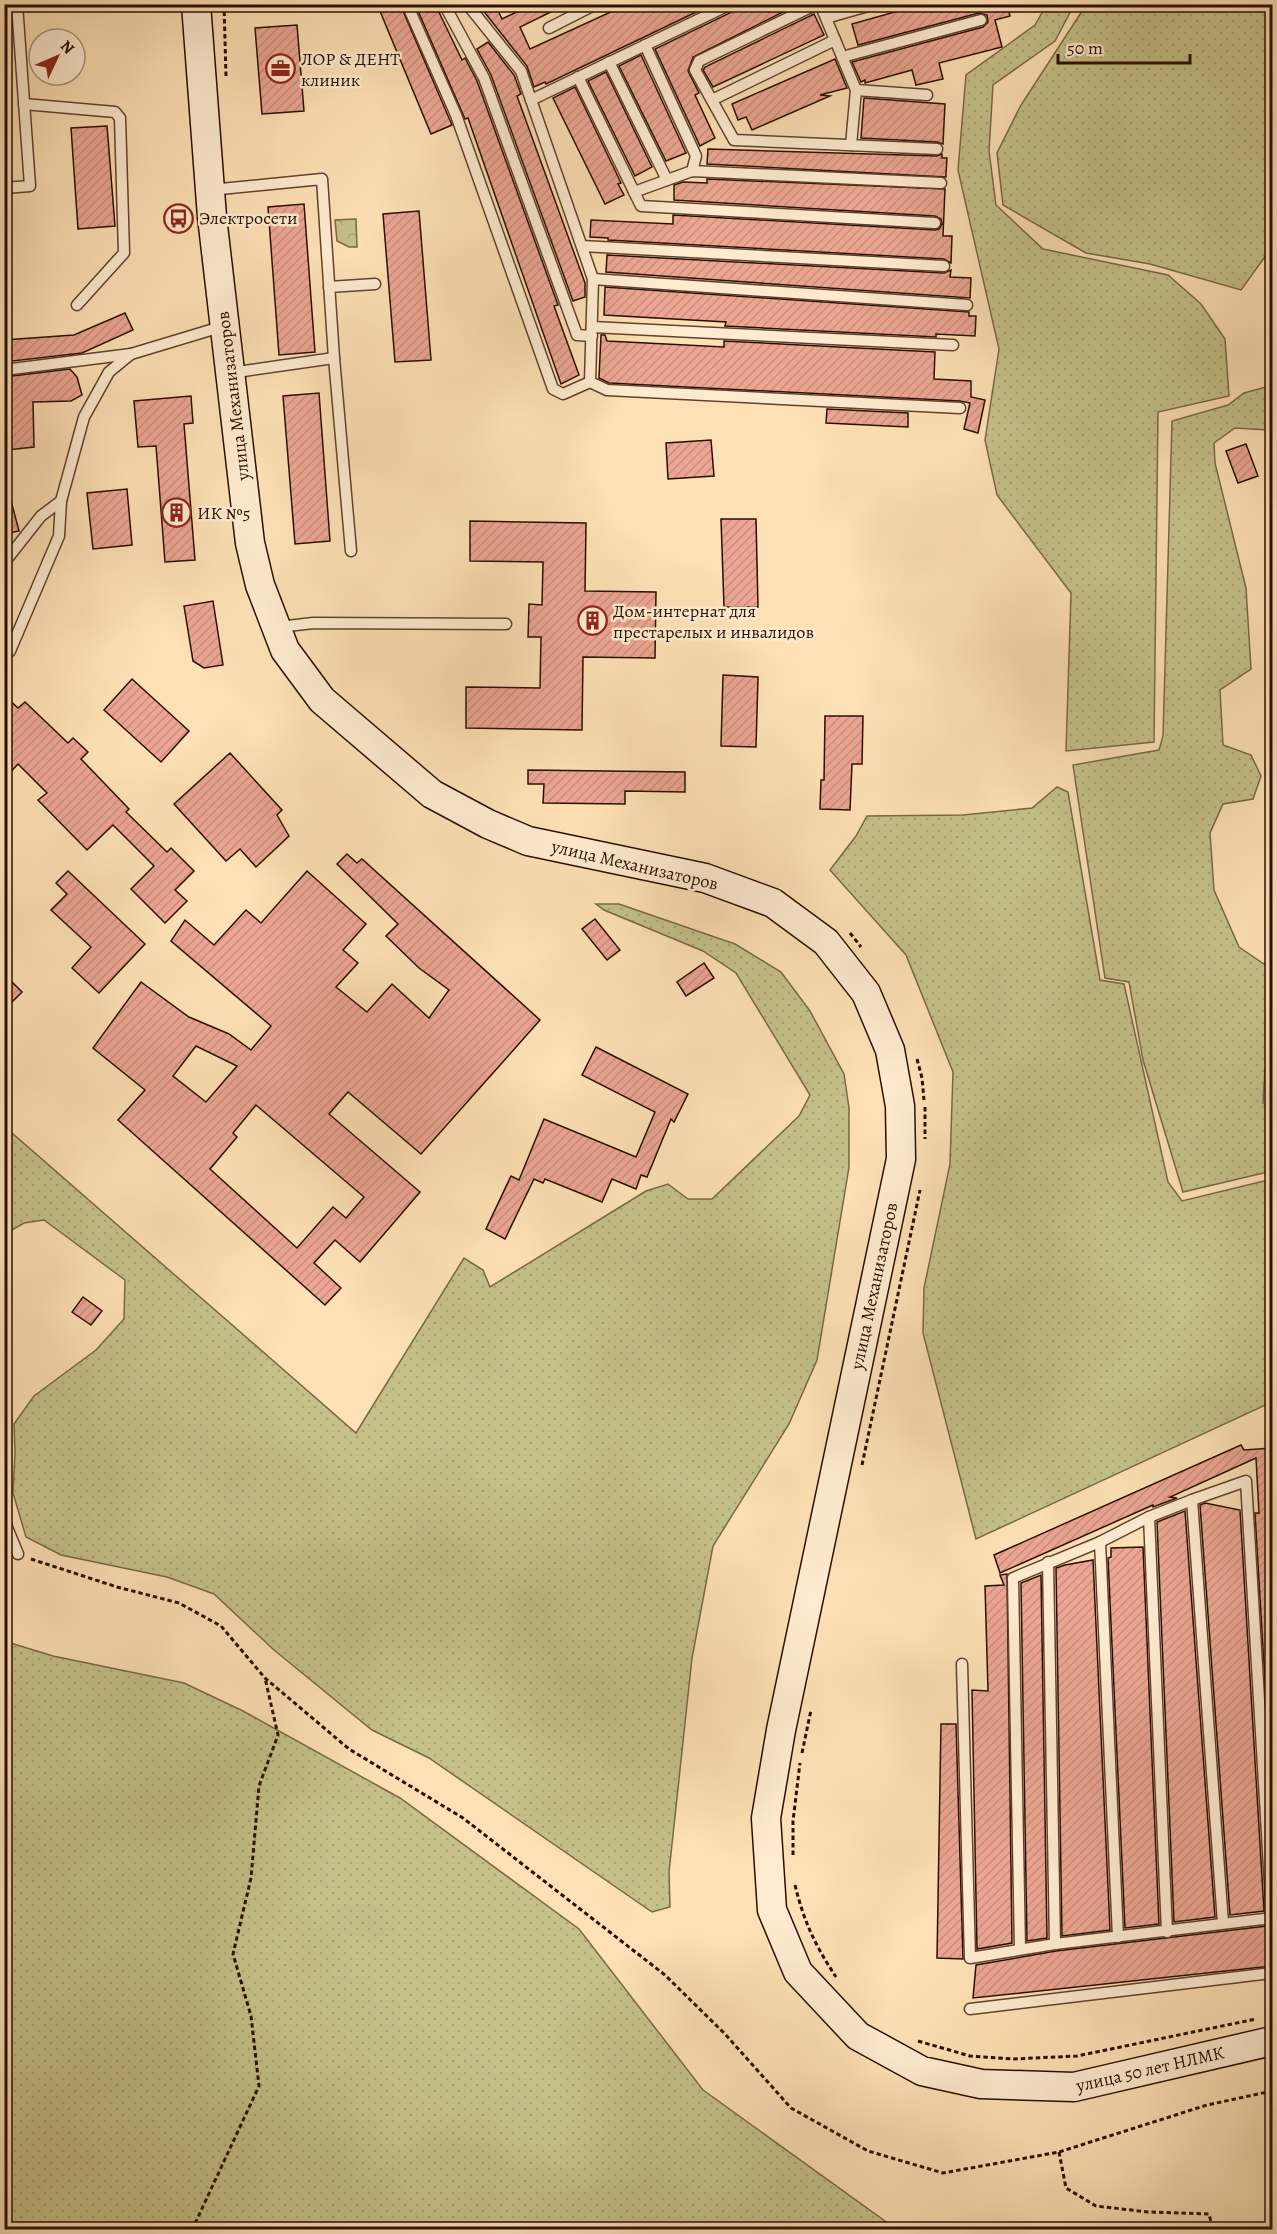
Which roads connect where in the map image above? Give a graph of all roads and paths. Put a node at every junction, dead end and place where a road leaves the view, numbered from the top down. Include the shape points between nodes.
1 (17, 4) edge
2 (196, 4) edge
3 (224, 4) edge
4 (407, 4) edge
5 (444, 4) edge
6 (467, 4) edge
7 (596, 4) edge
8 (731, 4) edge
9 (819, 4) edge
10 (875, 4) edge
11 (826, 18) junction
12 (981, 20) dead end
13 (549, 28) dead end
14 (835, 40) junction
15 (645, 45) junction
16 (842, 57) junction
17 (609, 62) junction
18 (579, 77) junction
19 (226, 83) dead end
20 (856, 90) junction
21 (927, 95) dead end
22 (531, 100) junction
23 (712, 100) junction
24 (24, 104) junction
25 (851, 145) junction
26 (937, 149) dead end
27 (692, 171) junction
28 (667, 180) junction
29 (940, 183) dead end
30 (4, 188) edge
31 (210, 190) junction
32 (634, 192) junction
33 (935, 223) dead end
34 (582, 246) junction
35 (944, 266) dead end
36 (593, 279) junction
37 (375, 284) dead end
38 (329, 287) junction
39 (77, 305) dead end
40 (967, 305) dead end
41 (224, 326) junction
42 (592, 332) junction
43 (953, 345) dead end
44 (131, 354) junction
45 (334, 358) junction
46 (4, 370) edge
47 (230, 373) junction
48 (590, 382) junction
49 (960, 408) dead end
50 (61, 501) junction
51 (351, 551) dead end
52 (4, 563) edge
53 (506, 624) dead end
54 (276, 628) junction
55 (4, 657) edge
56 (847, 931) dead end
57 (866, 954) dead end
58 (916, 1058) dead end
59 (924, 1148) dead end
60 (921, 1181) dead end
61 (861, 1467) dead end
62 (1192, 1500) junction
63 (1149, 1517) junction
64 (4, 1520) edge
65 (1100, 1542) junction
66 (18, 1554) joint
67 (1048, 1562) junction
68 (962, 1664) dead end
69 (265, 1678) junction
70 (811, 1708) dead end
71 (793, 1858) dead end
72 (794, 1875) dead end
73 (1272, 1918) edge
74 (1223, 1923) junction
75 (1167, 1932) junction
76 (1118, 1937) junction
77 (1055, 1944) junction
78 (1020, 1949) junction
79 (1272, 1973) edge
80 (838, 1980) dead end
81 (970, 2009) dead end
82 (1267, 2030) edge
83 (858, 2036) joint
84 (912, 2040) dead end
85 (1272, 2091) edge
86 (1059, 2152) junction
87 (192, 2229) edge
88 (1213, 2229) edge

1 - 24 lane
2 - 31 main road, улица Механизаторов
3 - 19 path
4 - 48 lane via 456,115 553,388 563,394
5 - 42 lane via 484,78 577,335
6 - 22 lane via 521,71
7 - 13 lane
8 - 15 lane
9 - 11 lane
9 - 23 lane via 699,62 695,70
10 - 11 lane
11 - 14 lane
12 - 16 lane
14 - 16 lane
14 - 23 lane
15 - 17 lane
15 - 27 lane via 696,156
16 - 20 lane
17 - 18 lane
17 - 28 lane
18 - 22 lane
18 - 32 lane
20 - 21 lane
20 - 25 lane
22 - 34 lane
23 - 25 lane via 734,140
24 - 30 lane via 30,186
24 - 39 lane via 115,112 120,118 124,254
25 - 26 lane
27 - 28 lane
27 - 29 lane
28 - 32 lane
31 - 38 lane via 322,179
31 - 41 main road, улица Механизаторов
32 - 33 lane via 641,206
34 - 35 lane
34 - 36 lane
36 - 40 lane
36 - 42 lane
37 - 38 lane
38 - 45 lane
41 - 44 lane
41 - 47 main road, улица Механизаторов
42 - 43 lane
42 - 48 lane
44 - 46 lane
44 - 50 lane via 109,372 84,417
45 - 47 lane
45 - 51 lane
47 - 54 main road, улица Механизаторов via 250,543
48 - 49 lane via 607,390
50 - 52 lane via 41,516
50 - 55 lane via 59,536
53 - 54 lane via 313,623
54 - 83 main road, улица Механизаторов via 285,650 322,700 432,794 528,841 705,878 773,903 826,942 866,993 890,1050 900,1106 901,1158 766,1818 772,1910 798,1971
56 - 57 path
58 - 59 path via 922,1078
60 - 61 path
62 - 63 lane
62 - 73 lane via 1246,1481
62 - 74 lane
63 - 65 lane
63 - 75 lane
64 - 66 lane
65 - 67 lane
65 - 76 lane
66 - 69 path via 178,1603 221,1626
67 - 77 lane
67 - 78 lane via 1013,1578
68 - 78 lane via 970,1958
69 - 86 path via 350,1749 463,1818 665,1975 725,2034 791,2109 868,2151 943,2173
69 - 87 path via 278,1735 259,1786 251,1878 233,1954 251,2016 259,2086
70 - 71 path via 793,1821
72 - 80 path via 801,1910 814,1944
73 - 74 lane
74 - 75 lane
75 - 76 lane
76 - 77 lane
77 - 78 lane
79 - 81 lane
82 - 83 main road, улица 50 лет НЛМК via 1074,2087 981,2084 922,2071
82 - 84 path via 1077,2056 1013,2059 970,2056
85 - 86 path via 1207,2105
86 - 88 path via 1066,2188 1096,2206 1209,2214

